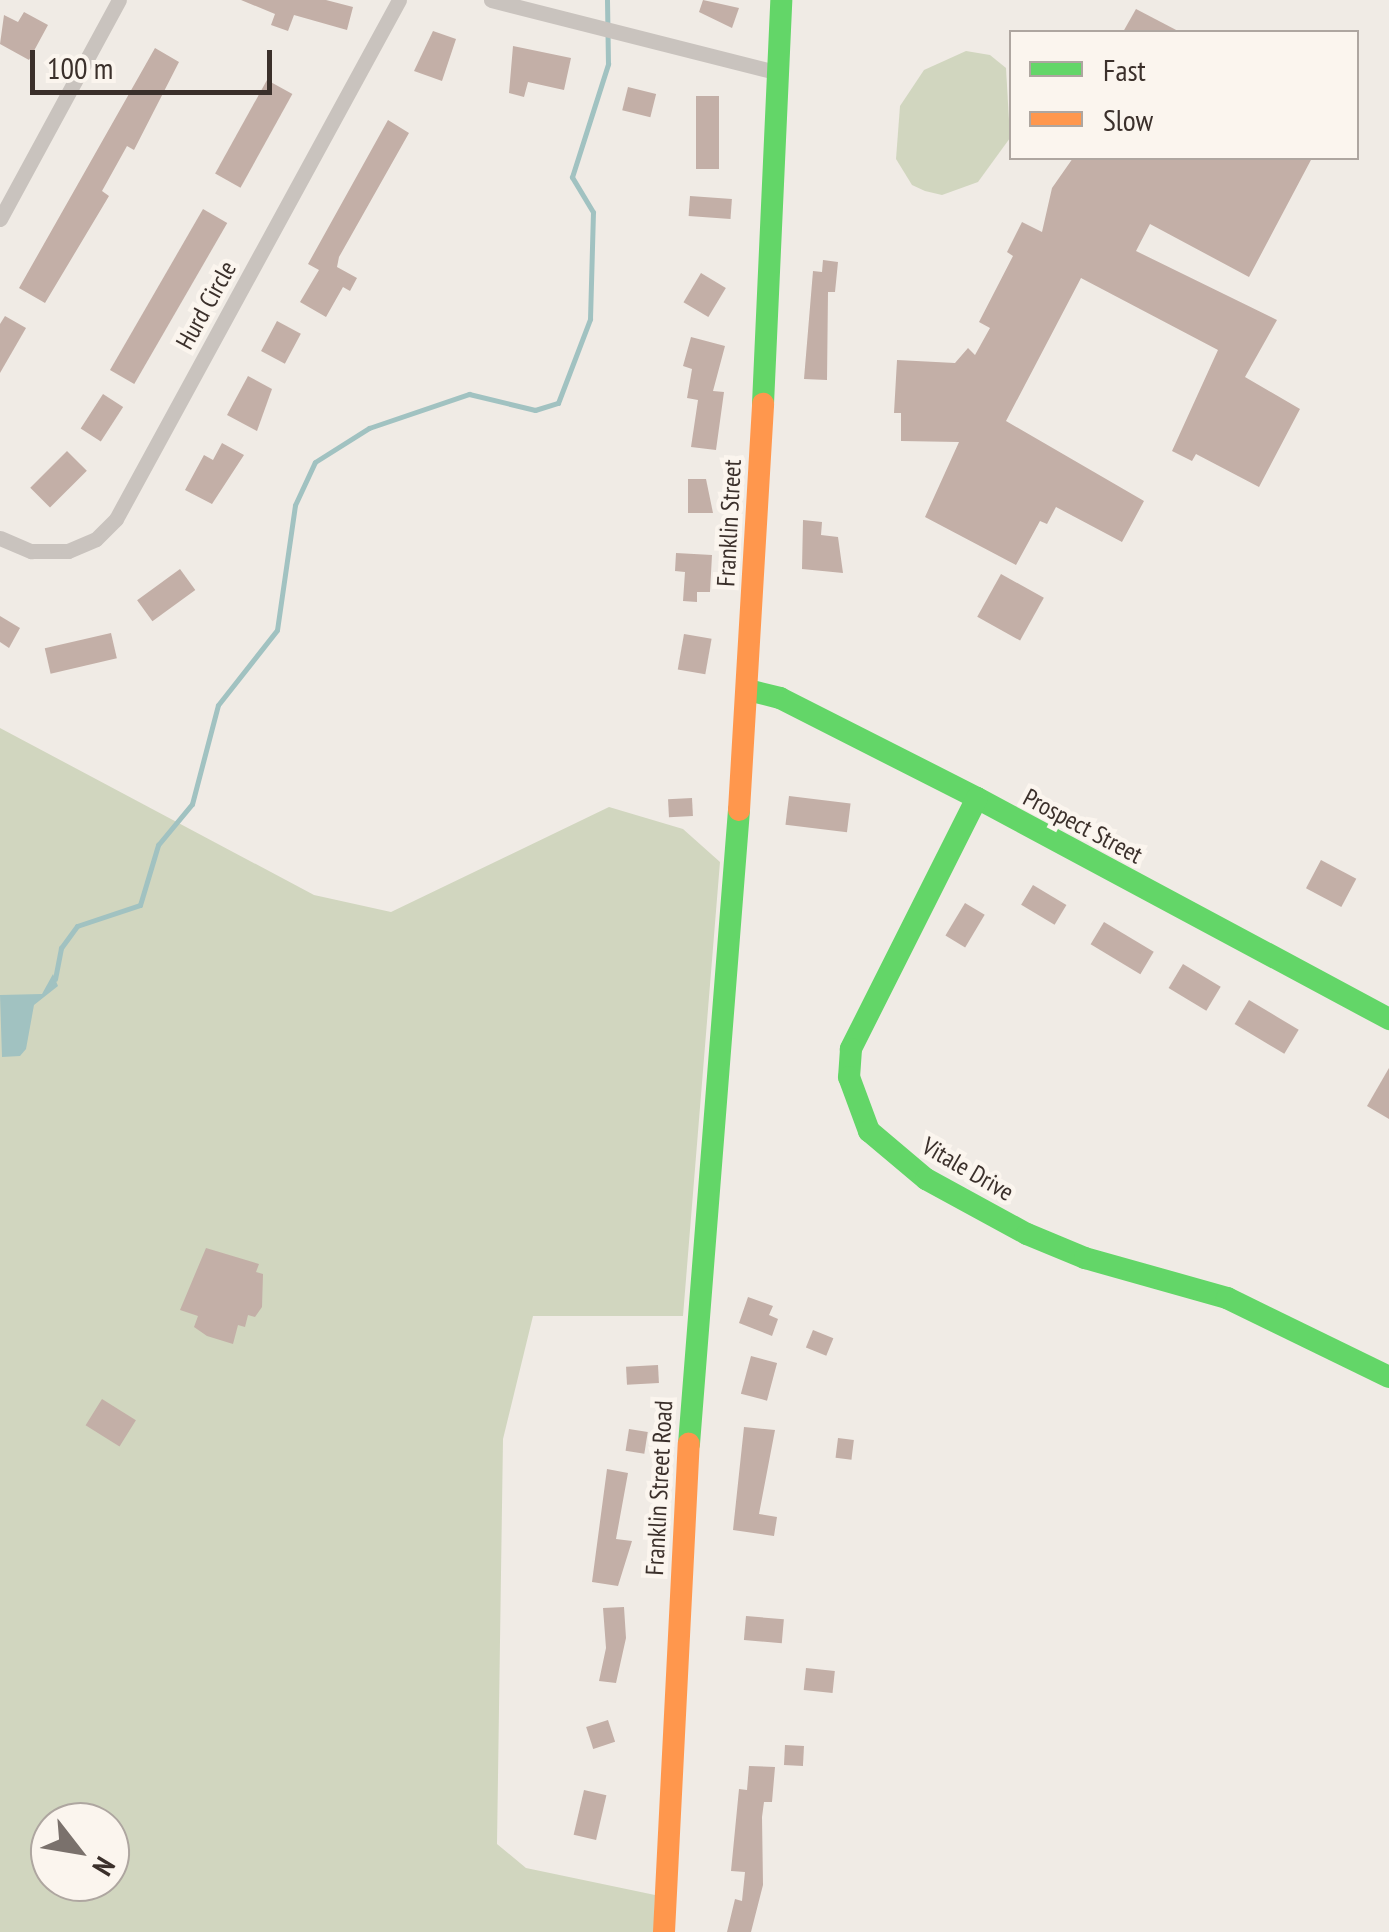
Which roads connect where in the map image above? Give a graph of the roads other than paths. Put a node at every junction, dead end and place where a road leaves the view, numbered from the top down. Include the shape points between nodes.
1 (119, 0) edge
2 (399, 0) edge
3 (491, 0) edge
4 (782, 0) edge
5 (780, 74) junction
6 (0, 219) edge
7 (0, 538) edge
8 (748, 690) junction
9 (977, 798) junction
10 (1389, 1019) edge
11 (721, 1049) joint
12 (1389, 1377) edge
13 (664, 1932) edge

1 - 6 street
2 - 7 street, Hurd Circle via 116,518 96,538 68,551 31,550
3 - 5 street
4 - 5 street, Franklin Street
5 - 8 street, Franklin Street
8 - 9 street, Prospect Street via 780,698
8 - 11 street, Franklin Street
9 - 10 street, Prospect Street
9 - 12 street, Vitale Drive via 851,1049 849,1077 869,1130 926,1179 1027,1234 1227,1298
11 - 13 street, Franklin Street Road via 692,1394

